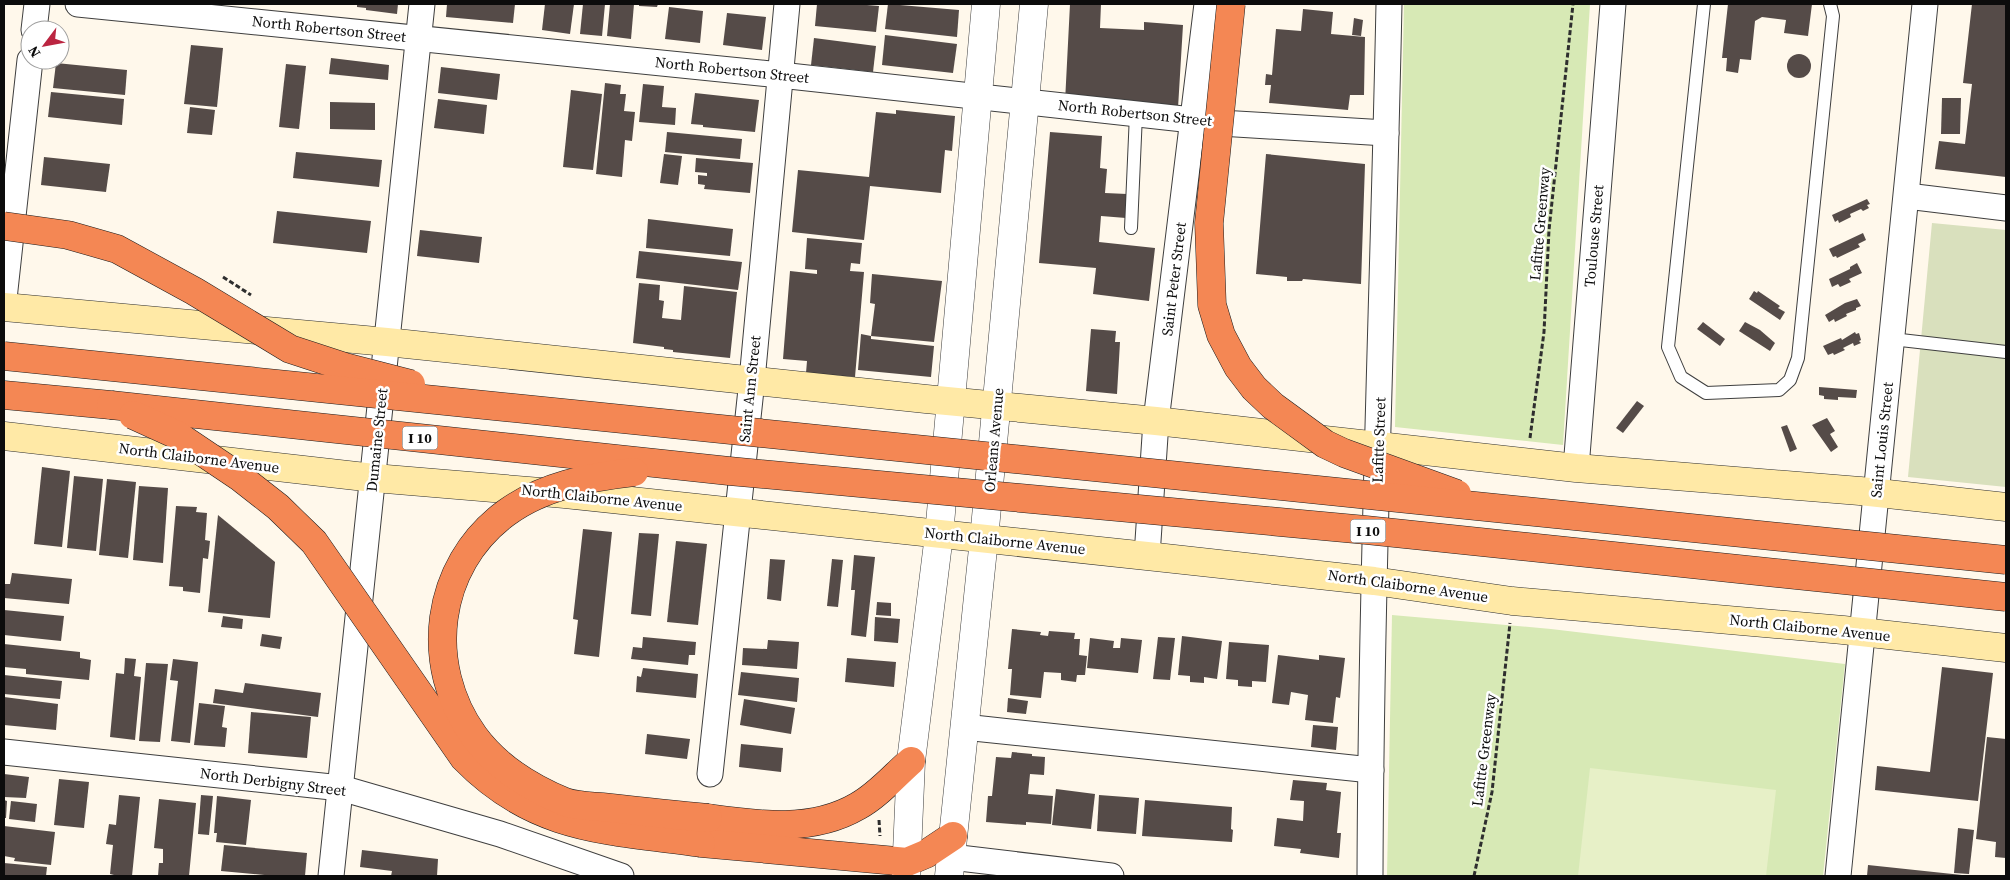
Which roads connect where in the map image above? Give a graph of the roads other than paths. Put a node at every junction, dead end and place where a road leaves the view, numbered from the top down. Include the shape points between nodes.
1 (37, 4) edge
2 (78, 4) edge
3 (422, 4) edge
4 (788, 4) edge
5 (986, 4) edge
6 (1034, 4) edge
7 (1207, 4) edge
8 (1231, 4) edge
9 (1389, 4) edge
10 (1613, 4) edge
11 (1704, 4) edge
12 (1830, 4) edge
13 (1925, 4) edge
14 (35, 20) edge
15 (418, 38) junction
16 (29, 70) edge
17 (780, 75) junction
18 (978, 96) junction
19 (1025, 101) junction
20 (1136, 114) junction
21 (1194, 120) junction
22 (1386, 134) junction
23 (1907, 196) junction
24 (2006, 208) edge
25 (4, 226) edge
26 (1131, 228) dead end
27 (4, 299) edge
28 (4, 307) edge
29 (1892, 340) junction
30 (387, 342) junction
31 (2006, 352) edge
32 (4, 356) edge
33 (752, 380) junction
34 (4, 395) edge
35 (949, 401) junction
36 (111, 405) junction
37 (997, 406) junction
38 (508, 407) junction
39 (1156, 421) junction
40 (4, 436) edge
41 (1379, 447) junction
42 (1576, 468) junction
43 (729, 471) junction
44 (374, 478) junction
45 (1877, 492) junction
46 (2006, 507) edge
47 (1496, 508) junction
48 (738, 513) junction
49 (938, 535) junction
50 (984, 539) junction
51 (1147, 556) junction
52 (2006, 560) edge
53 (1374, 581) junction
54 (2006, 597) edge
55 (1863, 632) junction
56 (2006, 648) edge
57 (964, 727) junction
58 (4, 752) edge
59 (911, 761) junction
60 (1371, 770) junction
61 (710, 774) dead end
62 (341, 788) junction
63 (704, 831) junction
64 (951, 856) edge
65 (907, 869) edge
66 (1075, 874) edge
67 (331, 876) edge
68 (621, 876) edge
69 (1111, 876) edge
70 (1370, 876) edge
71 (1838, 876) edge

1 - 14 street
2 - 15 street, North Robertson Street
3 - 15 street, Dumaine Street
4 - 17 street, Saint Ann Street
5 - 18 street
6 - 19 street, Orleans Avenue
7 - 21 street, Saint Peter Street
8 - 47 highway, bridge via 1209,224 1212,305 1221,335 1254,388 1325,444
9 - 22 street, Lafitte Street
10 - 42 street, Toulouse Street
11 - 12 lane via 1668,347 1681,377 1706,393 1779,390 1790,380 1798,358 1833,16
13 - 23 street, Saint Louis Street
15 - 17 street, North Robertson Street
15 - 30 street, Dumaine Street
16 - 27 street
17 - 18 street, North Robertson Street
17 - 33 street, Saint Ann Street
18 - 19 street, North Robertson Street
18 - 35 street
19 - 20 street, North Robertson Street
19 - 37 street, Orleans Avenue
20 - 21 street, North Robertson Street
20 - 26 lane
21 - 22 street, North Robertson Street
21 - 39 street, Saint Peter Street
22 - 41 street, Lafitte Street
23 - 24 street
23 - 29 street, Saint Louis Street
25 - 38 highway, bridge via 68,235 117,249 290,349 345,367
28 - 30 main road
29 - 31 lane
29 - 45 street, Saint Louis Street
30 - 33 main road
30 - 44 street, Dumaine Street
32 - 38 highway, bridge
33 - 35 main road
33 - 48 street, Saint Ann Street
34 - 36 highway, I 10
35 - 37 main road
35 - 49 street
36 - 43 highway, I 10, bridge
36 - 63 highway, bridge via 177,435 278,506 314,542 464,758 505,794 536,811 597,829
37 - 39 main road
37 - 50 street, Orleans Avenue
38 - 47 highway, bridge
39 - 41 main road
39 - 51 street, Saint Peter Street
40 - 44 main road, North Claiborne Avenue
41 - 42 main road
41 - 53 street, Lafitte Street
42 - 45 main road
43 - 54 highway, I 10, bridge via 1366,530
43 - 63 highway, bridge via 633,472 605,476 552,488 527,500 492,526 462,562 452,580 442,624 447,682 460,713 475,737 506,769 567,803
44 - 48 main road, North Claiborne Avenue
44 - 62 street, Dumaine Street
45 - 46 main road
45 - 55 street, Saint Louis Street
47 - 52 highway, bridge
48 - 49 main road, North Claiborne Avenue
48 - 61 street, Saint Ann Street
49 - 50 main road, North Claiborne Avenue
49 - 59 street
50 - 51 main road, North Claiborne Avenue
50 - 57 street, Orleans Avenue
51 - 53 main road, North Claiborne Avenue
53 - 55 main road, North Claiborne Avenue via 1512,601
53 - 60 street, Lafitte Street
55 - 56 main road, North Claiborne Avenue
55 - 71 street, Saint Louis Street
57 - 60 street
57 - 64 street, Orleans Avenue
58 - 62 street, North Derbigny Street
59 - 63 highway via 859,806 820,822 744,823
59 - 65 street
60 - 70 street, Lafitte Street
62 - 67 street, Dumaine Street
62 - 68 street, North Derbigny Street via 500,834
63 - 65 highway
64 - 65 highway via 926,854
64 - 66 street
66 - 69 street

